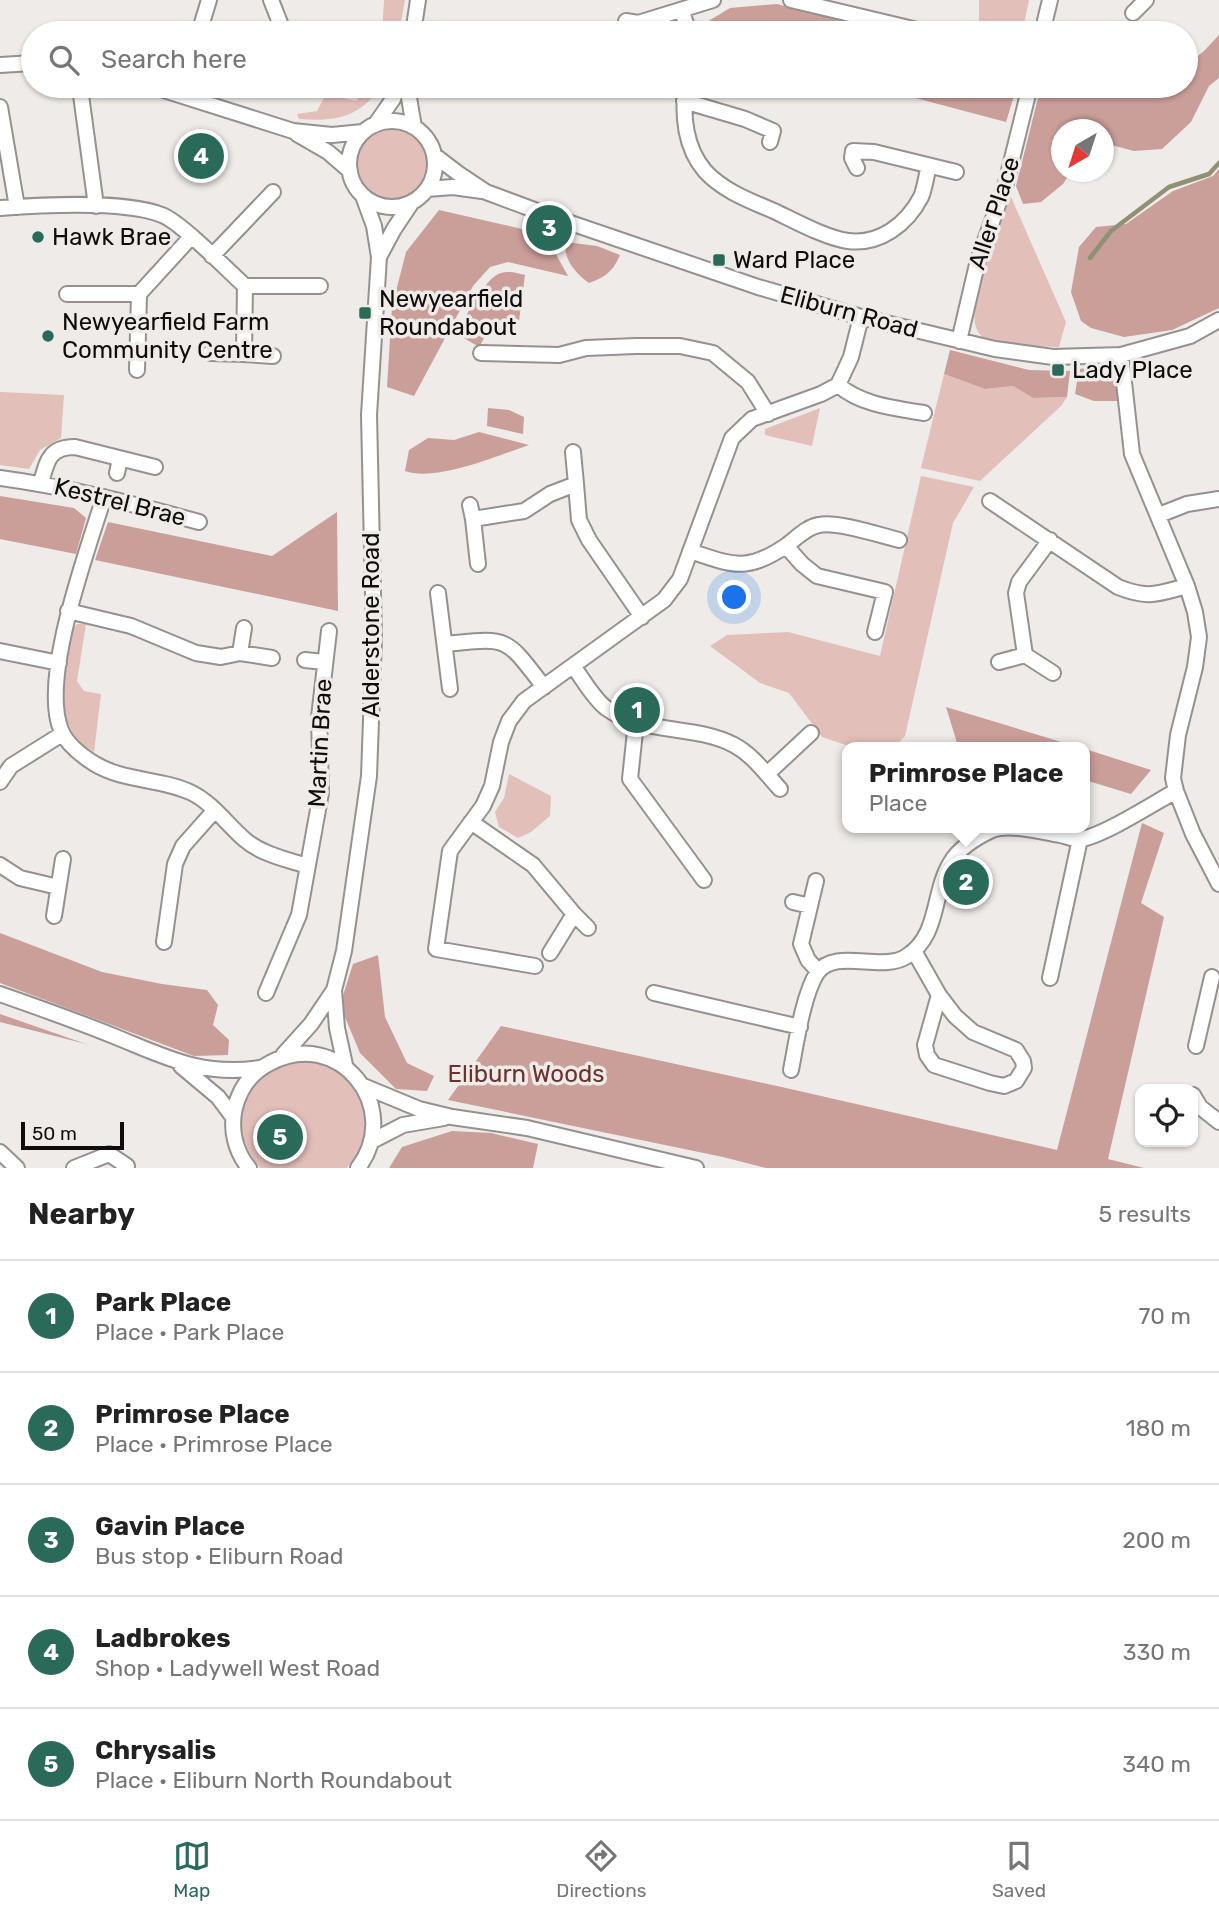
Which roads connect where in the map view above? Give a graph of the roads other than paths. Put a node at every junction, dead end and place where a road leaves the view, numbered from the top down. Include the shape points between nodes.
1 (209, 0) edge
2 (271, 0) edge
3 (418, 0) edge
4 (713, 0) edge
5 (791, 0) edge
6 (1050, 0) edge
7 (1146, 0) edge
8 (681, 10) junction
9 (1133, 13) dead end
10 (203, 21) edge
11 (279, 21) edge
12 (415, 21) edge
13 (645, 21) edge
14 (685, 21) edge
15 (879, 21) edge
16 (1045, 21) edge
17 (21, 64) edge
18 (0, 65) edge
19 (81, 98) edge
20 (203, 98) edge
21 (393, 98) edge
22 (409, 98) edge
23 (685, 98) edge
24 (697, 98) edge
25 (1027, 98) edge
26 (0, 107) edge
27 (414, 127) junction
28 (369, 128) junction
29 (293, 131) junction
30 (770, 142) dead end
31 (434, 155) junction
32 (929, 166) junction
33 (857, 168) dead end
34 (350, 171) junction
35 (956, 172) dead end
36 (427, 189) junction
37 (274, 192) dead end
38 (486, 192) junction
39 (363, 196) junction
40 (412, 202) junction
41 (96, 206) junction
42 (17, 207) junction
43 (0, 208) edge
44 (191, 237) junction
45 (212, 256) junction
46 (379, 257) junction
47 (244, 286) junction
48 (320, 286) dead end
49 (67, 294) dead end
50 (139, 294) junction
51 (861, 317) junction
52 (1219, 320) edge
53 (959, 341) junction
54 (210, 353) dead end
55 (481, 353) dead end
56 (244, 354) junction
57 (1121, 355) junction
58 (273, 356) dead end
59 (137, 370) dead end
60 (838, 384) junction
61 (924, 413) dead end
62 (768, 414) junction
63 (573, 452) dead end
64 (155, 467) dead end
65 (0, 478) edge
66 (41, 484) junction
67 (576, 484) junction
68 (104, 497) junction
69 (1219, 499) edge
70 (990, 501) dead end
71 (1159, 515) junction
72 (199, 522) dead end
73 (899, 540) dead end
74 (1050, 540) junction
75 (786, 546) junction
76 (690, 551) junction
77 (478, 564) dead end
78 (1187, 586) junction
79 (438, 593) dead end
80 (68, 611) junction
81 (642, 617) junction
82 (244, 628) dead end
83 (329, 631) dead end
84 (875, 632) dead end
85 (445, 644) junction
86 (0, 651) edge
87 (240, 653) junction
88 (1025, 655) junction
89 (272, 658) dead end
90 (305, 660) dead end
91 (324, 662) junction
92 (59, 663) junction
93 (999, 663) dead end
94 (573, 666) junction
95 (1053, 673) dead end
96 (544, 687) junction
97 (450, 690) dead end
98 (636, 722) junction
99 (811, 733) dead end
100 (62, 734) junction
101 (767, 774) junction
102 (0, 782) edge
103 (780, 789) dead end
104 (1176, 791) junction
105 (215, 810) junction
106 (471, 822) junction
107 (987, 833) edge
108 (1049, 833) edge
109 (1080, 839) junction
110 (63, 859) dead end
111 (0, 865) edge
112 (307, 866) junction
113 (1218, 879) edge
114 (704, 880) dead end
115 (816, 881) dead end
116 (58, 887) junction
117 (793, 902) dead end
118 (810, 906) junction
119 (574, 914) junction
120 (54, 916) dead end
121 (587, 928) dead end
122 (163, 942) dead end
123 (914, 951) junction
124 (550, 953) dead end
125 (535, 966) dead end
126 (818, 971) junction
127 (1212, 977) dead end
128 (1051, 978) dead end
129 (334, 990) junction
130 (266, 993) dead end
131 (654, 993) dead end
132 (0, 994) edge
133 (939, 995) junction
134 (1213, 1006) edge
135 (800, 1027) junction
136 (1196, 1046) dead end
137 (284, 1055) junction
138 (174, 1061) junction
139 (345, 1065) junction
140 (260, 1068) junction
141 (790, 1070) dead end
142 (361, 1085) junction
143 (1198, 1106) edge
144 (233, 1117) junction
145 (452, 1117) junction
146 (1219, 1122) edge
147 (372, 1142) junction
148 (0, 1152) edge
149 (243, 1165) edge
150 (127, 1166) dead end
151 (361, 1166) edge
152 (17, 1168) edge
153 (74, 1168) edge
154 (696, 1168) edge

1 - 10 street
2 - 11 street
3 - 12 street
4 - 8 street
5 - 15 street
6 - 16 street
7 - 9 street
8 - 13 street
8 - 14 street
17 - 18 street
19 - 41 street
20 - 29 street
21 - 28 street
22 - 27 street
23 - 32 street via 684,125 704,170 720,184 848,241 894,231 921,195
24 - 30 street via 773,131
25 - 53 street, Aller Place via 1006,183 978,260
26 - 42 street
27 - 28 street via 388,121
27 - 31 street via 427,139
28 - 29 street via 332,135
28 - 34 street via 352,150
29 - 34 street
31 - 36 street via 434,173
31 - 38 street, Eliburn Road
32 - 33 street via 853,151
32 - 35 street
34 - 39 street
36 - 38 street, Eliburn Road
36 - 40 street
37 - 45 street
38 - 51 street, Eliburn Road via 720,274
39 - 40 street via 378,205
39 - 46 street, Alderstone Road
40 - 46 street, Alderstone Road
41 - 42 street
41 - 44 street via 164,215
42 - 43 street
44 - 45 street
44 - 50 street
45 - 47 street
46 - 129 street, Alderstone Road via 369,415 374,637 369,776 344,951
47 - 48 street
47 - 56 street
49 - 50 street
50 - 59 street
51 - 53 street, Eliburn Road
51 - 60 street via 851,357
52 - 57 street, Eliburn Road via 1190,336
53 - 57 street, Eliburn Road via 1053,357
54 - 56 street
55 - 62 street via 559,355 586,348 636,346 680,346 713,353 748,382
56 - 58 street
57 - 71 street via 1132,454
60 - 61 street via 859,399
60 - 62 street
62 - 76 street via 752,419 732,438
63 - 67 street
64 - 66 street, Kestrel Brae via 119,466 75,447 62,447 52,454
65 - 66 street, Kestrel Brae
66 - 68 street, Kestrel Brae
67 - 77 street via 524,511 471,512
67 - 81 street via 579,520
68 - 72 street, Kestrel Brae
68 - 80 street
69 - 71 street
70 - 74 street
71 - 78 street
73 - 75 street via 829,524 809,528
74 - 78 street via 1118,587 1139,595
74 - 88 street via 1016,593
75 - 76 street via 747,565 732,565
75 - 84 street via 817,576 885,592
76 - 81 street via 680,579 664,600
78 - 104 street via 1199,637 1178,735
79 - 85 street
80 - 87 street via 131,626 196,653 221,657
80 - 92 street
81 - 94 street
82 - 87 street
83 - 91 street, Martin Brae
85 - 96 street via 503,642 514,648
85 - 97 street
86 - 92 street
87 - 89 street
88 - 93 street
88 - 95 street
90 - 91 street, Martin Brae
91 - 112 street, Martin Brae via 319,717 321,793
92 - 100 street via 57,716
94 - 96 street
94 - 98 street via 603,706
96 - 106 street via 524,701 509,721 492,786
98 - 101 street via 716,737 734,745
98 - 114 street via 630,779
99 - 101 street
100 - 102 street via 11,766
100 - 105 street via 96,765 172,785
101 - 103 street
104 - 109 street
104 - 113 street
105 - 112 street via 246,841 272,856
105 - 122 street via 183,846 175,864 159,918
106 - 119 street via 533,865
106 - 125 street via 450,850 429,948
107 - 123 street via 970,842 951,863 931,926
108 - 109 street
109 - 128 street via 1048,948
110 - 116 street
111 - 116 street via 20,878
112 - 130 street, Martin Brae via 299,915
115 - 118 street
116 - 120 street
117 - 118 street
118 - 126 street via 801,944
119 - 121 street
119 - 124 street
123 - 126 street via 882,963 837,960
123 - 133 street
126 - 135 street
127 - 134 street
129 - 137 street, Alderstone Road
129 - 139 street, Alderstone Road
131 - 135 street
132 - 138 street
133 - 133 street via 973,1031 1016,1049 1024,1068 1016,1081 1004,1086 934,1065 925,1045
134 - 136 street
135 - 141 street
137 - 139 street via 321,1056
137 - 140 street
138 - 140 street via 234,1072
138 - 144 street via 197,1077
139 - 142 street
140 - 144 street via 238,1097
142 - 145 street
142 - 147 street via 373,1112
143 - 146 street
144 - 149 street
145 - 147 street via 403,1125
145 - 154 street via 527,1128
147 - 151 street
148 - 152 street
150 - 153 street via 109,1154

